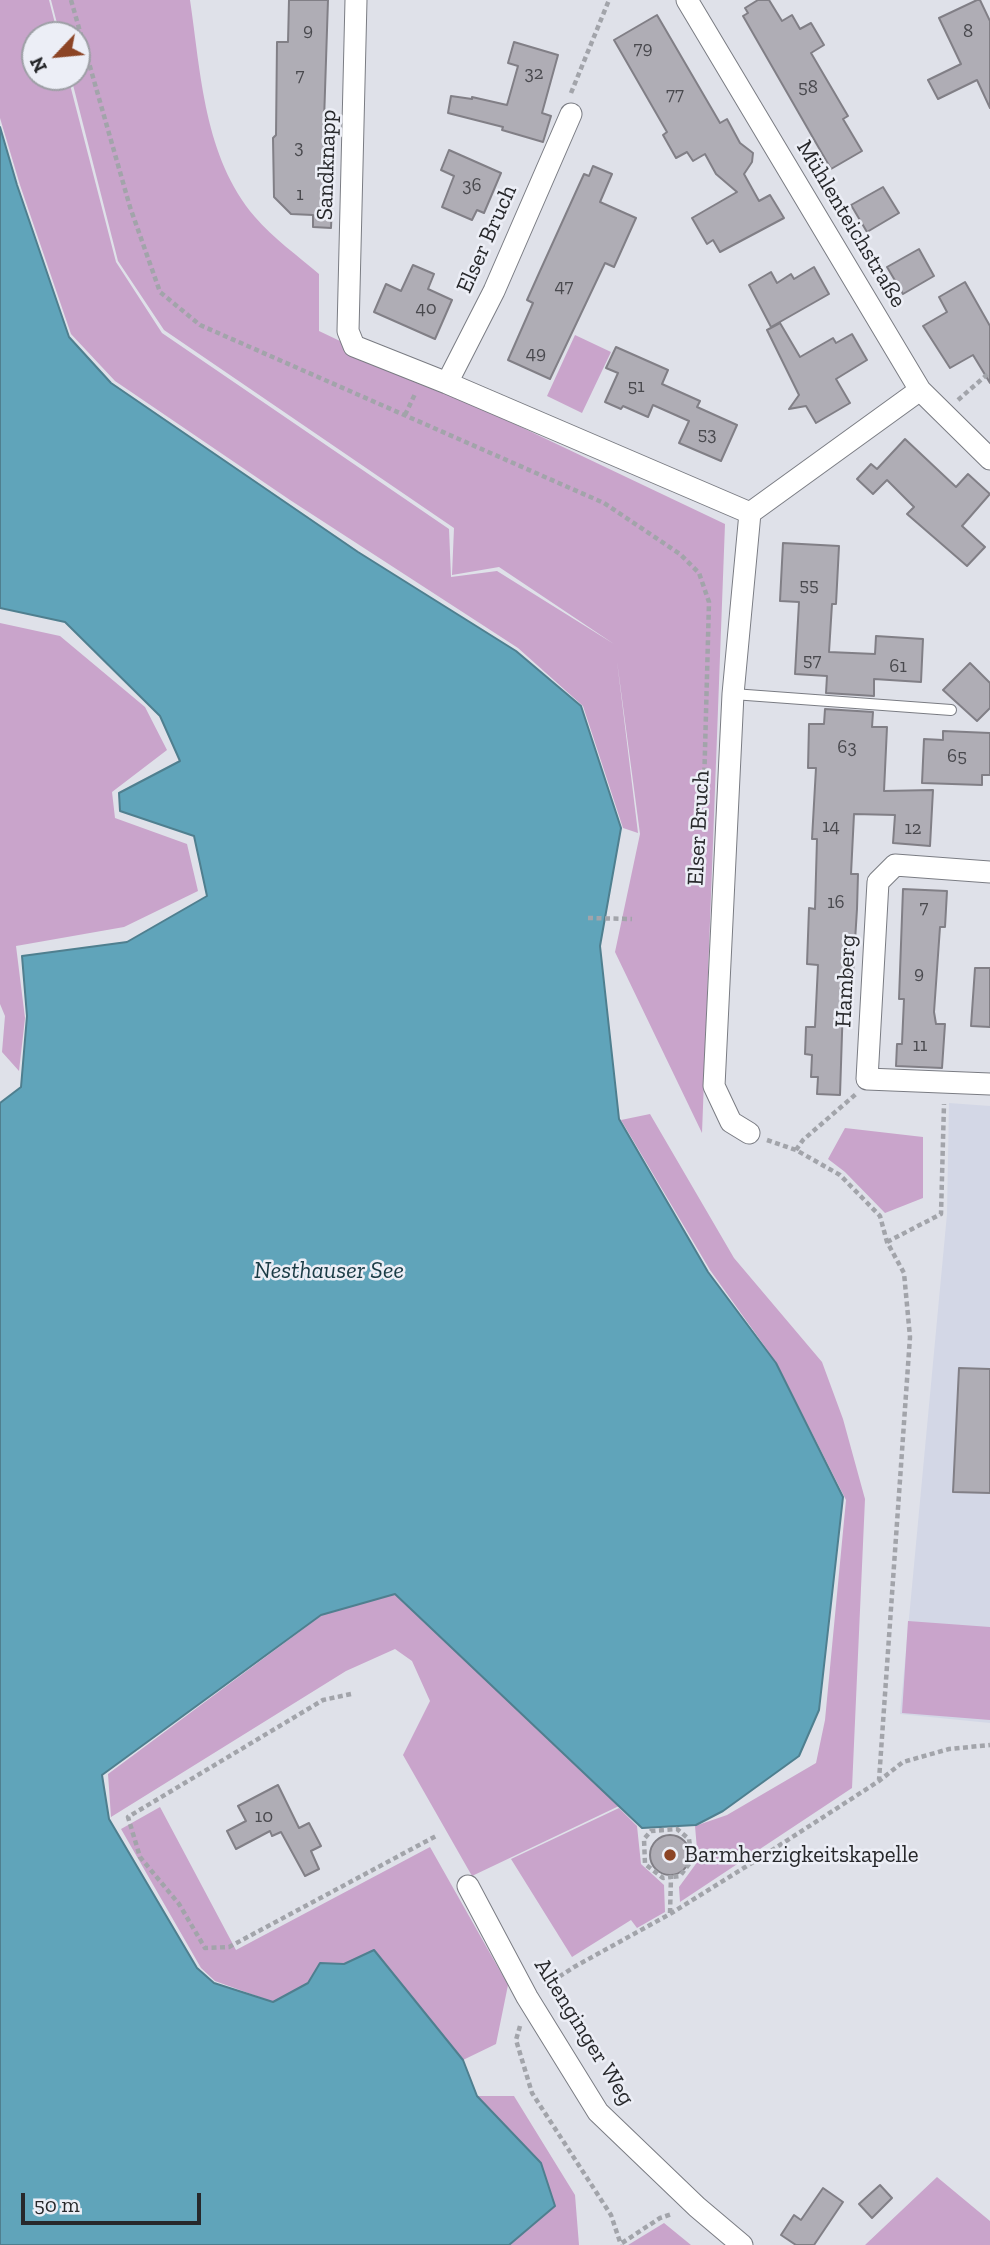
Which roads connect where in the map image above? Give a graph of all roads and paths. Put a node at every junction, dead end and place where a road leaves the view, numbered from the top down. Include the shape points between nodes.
1 (71, 0) edge
2 (356, 0) edge
3 (609, 0) edge
4 (687, 0) edge
5 (571, 114) joint
6 (990, 372) edge
7 (447, 383) junction
8 (920, 390) junction
9 (942, 414) junction
10 (990, 459) edge
11 (750, 513) junction
12 (733, 694) junction
13 (951, 710) dead end
14 (704, 794) dead end
15 (990, 872) edge
16 (588, 918) dead end
17 (632, 919) dead end
18 (867, 1079) junction
19 (945, 1082) junction
20 (990, 1084) edge
21 (749, 1133) joint
22 (796, 1150) junction
23 (887, 1242) junction
24 (351, 1694) dead end
25 (990, 1745) edge
26 (879, 1781) junction
27 (436, 1836) dead end
28 (671, 1877) junction
29 (468, 1886) dead end
30 (670, 1914) junction
31 (527, 1997) junction
32 (697, 2207) junction
33 (622, 2244) edge
34 (742, 2245) edge

1 - 14 path via 130,207 160,292 200,325 604,503 680,554 699,573 709,602
2 - 7 street, Sandknapp via 348,331 354,346
3 - 5 path via 566,104
4 - 8 street, Mühlenteichstraße
5 - 7 street, Elser Bruch via 494,291
6 - 9 path
7 - 11 street
8 - 9 street, Mühlenteichstraße
8 - 11 street
9 - 10 street, Mühlenteichstraße
11 - 12 street, Elser Bruch
12 - 13 lane
12 - 21 street, Elser Bruch via 714,1086 731,1122
15 - 18 street, Hamberg via 895,865 878,881
16 - 17 path
18 - 19 street
18 - 22 path via 853,1098
19 - 20 street
19 - 23 path via 941,1214
21 - 22 path
22 - 23 path via 840,1175 880,1216
23 - 26 path via 904,1273 910,1337
24 - 27 path via 323,1700 128,1817 140,1857 179,1904 205,1948 229,1947
25 - 26 path via 949,1749 903,1762
26 - 30 path
28 - 28 path via 663,1878 645,1864 644,1839 651,1830 677,1829 690,1839 692,1860 680,1876
28 - 30 path
29 - 31 street, Altenginger Weg
30 - 31 path
31 - 32 street, Altenginger Weg via 598,2112
31 - 33 path via 516,2040 532,2093 611,2215
32 - 33 path via 660,2218
32 - 34 street, Altenginger Weg

